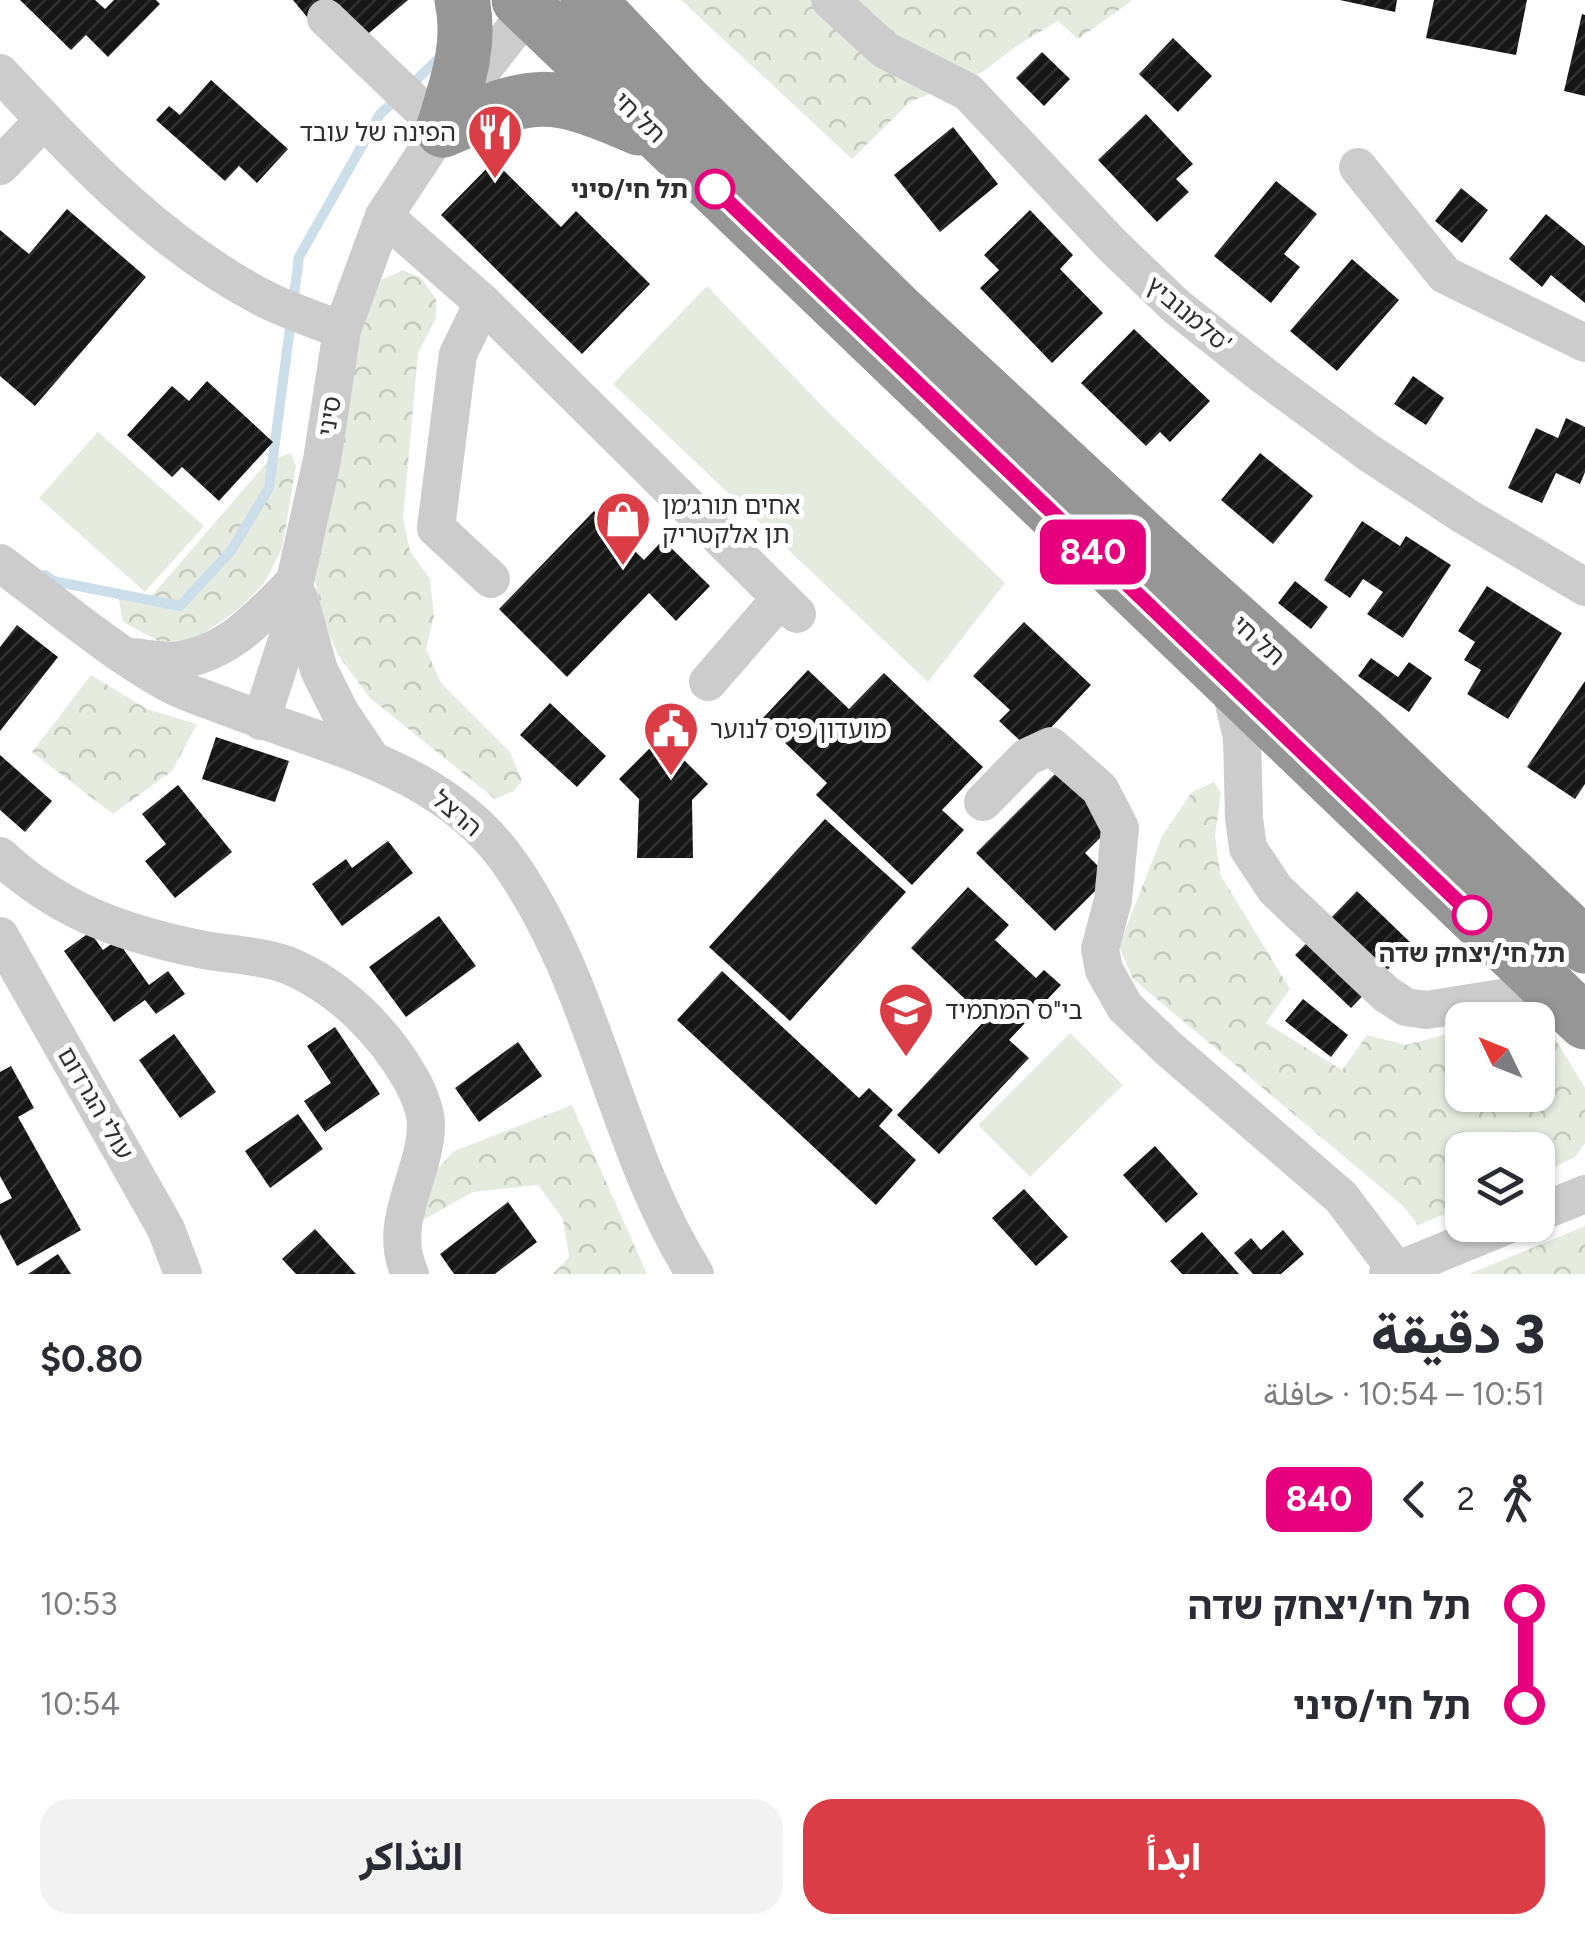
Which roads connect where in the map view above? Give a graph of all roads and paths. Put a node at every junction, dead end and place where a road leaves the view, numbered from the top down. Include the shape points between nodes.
1 (462, 0) edge
2 (830, 0) edge
3 (550, 7) edge
4 (326, 18) dead end
5 (0, 73) edge
6 (44, 120) junction
7 (443, 130) junction
8 (662, 138) junction
9 (0, 166) edge
10 (1358, 167) dead end
11 (384, 216) junction
12 (483, 303) junction
13 (342, 330) junction
14 (1585, 343) edge
15 (0, 564) edge
16 (491, 579) dead end
17 (294, 581) junction
18 (1585, 588) edge
19 (128, 657) junction
20 (708, 682) dead end
21 (1229, 683) junction
22 (261, 721) junction
23 (370, 758) junction
24 (983, 802) dead end
25 (0, 856) edge
26 (0, 936) edge
27 (1585, 946) edge
28 (1571, 1009) edge
29 (1585, 1194) edge
30 (1555, 1206) edge
31 (1466, 1242) edge
32 (1392, 1272) edge
33 (183, 1274) edge
34 (410, 1274) edge
35 (695, 1274) edge

1 - 7 highway via 465,47
2 - 18 street, סלמנוביץ' via 885,50 968,92 1113,246 1248,364 1385,463
3 - 7 street, סיני via 469,87
3 - 8 highway, תל חי
3 - 27 highway, תל חי via 684,101 898,311
4 - 7 street
5 - 6 street
6 - 9 street
6 - 13 street via 126,204 223,276
7 - 8 highway via 521,99 549,98 589,106
7 - 11 street, סיני
8 - 21 highway, תל חי
10 - 14 street via 1445,275
11 - 12 street
11 - 13 street, סיני
12 - 16 street via 458,354 436,528
12 - 20 street via 789,606
13 - 17 street, סיני
15 - 19 street, הרצל
17 - 19 street via 257,621 217,649 177,660
17 - 22 street, סיני via 288,637
17 - 23 street via 319,670
19 - 22 street, הרצל via 168,684
21 - 28 highway, תל חי
21 - 28 street via 1242,738 1248,848 1275,889 1344,955 1406,1007 1448,1009 1516,995
22 - 23 street, הרצל
23 - 35 street, הרצל via 416,780 507,859 570,971 643,1169
24 - 32 street via 1027,756 1051,746 1100,789 1120,828 1100,949 1125,1006 1340,1197
25 - 34 street via 72,910 178,944 290,966 331,988 378,1032 411,1078 427,1124 401,1230
26 - 33 street, עולי הגרדום via 166,1229
29 - 30 street
31 - 32 street

